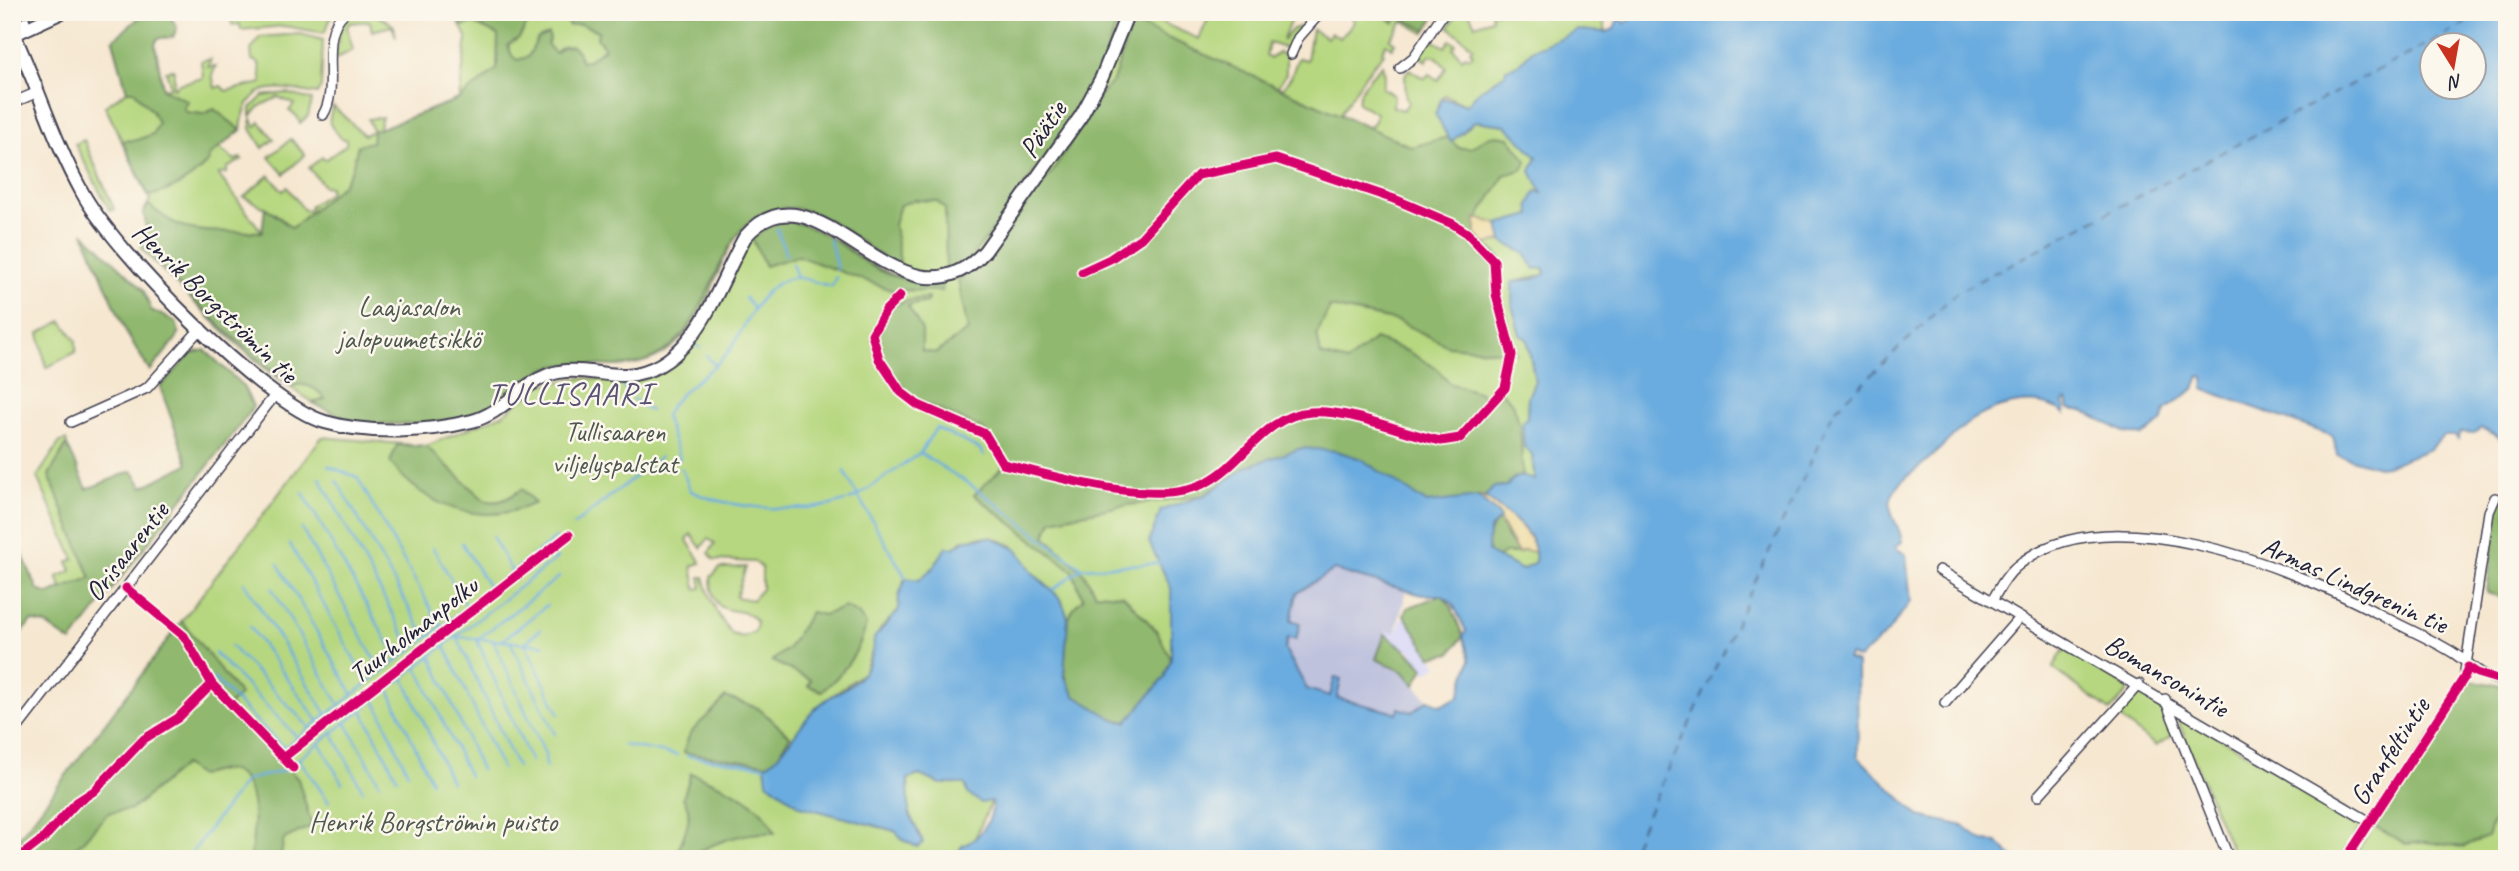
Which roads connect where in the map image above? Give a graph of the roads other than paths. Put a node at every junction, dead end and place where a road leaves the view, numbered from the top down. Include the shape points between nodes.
1 (22, 12) edge
2 (62, 12) edge
3 (345, 12) edge
4 (1128, 12) edge
5 (1321, 12) edge
6 (1444, 12) edge
7 (16, 35) edge
8 (1291, 54) dead end
9 (1400, 68) dead end
10 (38, 92) junction
11 (12, 103) edge
12 (323, 115) dead end
13 (975, 261) joint
14 (201, 328) junction
15 (275, 395) junction
16 (71, 422) dead end
17 (2495, 498) dead end
18 (1939, 570) dead end
19 (1992, 601) junction
20 (2019, 618) junction
21 (2468, 667) junction
22 (2500, 681) dead end
23 (2139, 684) junction
24 (2165, 699) junction
25 (1945, 703) dead end
26 (12, 735) edge
27 (2038, 796) dead end
28 (2370, 822) junction
29 (2229, 859) edge
30 (2346, 859) edge

1 - 7 street via 24,21
2 - 7 street
3 - 12 street via 332,39 329,98
4 - 13 street, Päätie via 1081,116
5 - 8 street via 1297,38
6 - 9 street via 1414,57
7 - 10 street, Henrik Borgströmin tie
10 - 11 street
10 - 14 street, Henrik Borgströmin tie via 93,212
13 - 15 street, Henrik Borgströmin tie via 947,276 906,272 881,262 816,219 797,214 773,216 745,237 694,332 672,356 650,369 627,374 551,373 495,413 471,422 428,427 346,427 311,417
14 - 15 street, Henrik Borgströmin tie
14 - 16 street via 147,388
15 - 26 street, Orisaarentie
17 - 21 street, Granfeltintie via 2489,512
18 - 19 street, Bomansonintie
19 - 20 street, Bomansonintie
19 - 21 street, Armas Lindgrenin tie via 2015,567 2057,545 2123,536 2177,539 2215,547 2316,584 2456,655
20 - 23 street, Bomansonintie
20 - 25 street
21 - 22 street, Armas Lindgrenin tie
21 - 28 street, Granfeltintie
23 - 24 street, Bomansonintie
23 - 27 street
24 - 28 street, Bomansonintie
24 - 29 street
28 - 30 street, Granfeltintie

